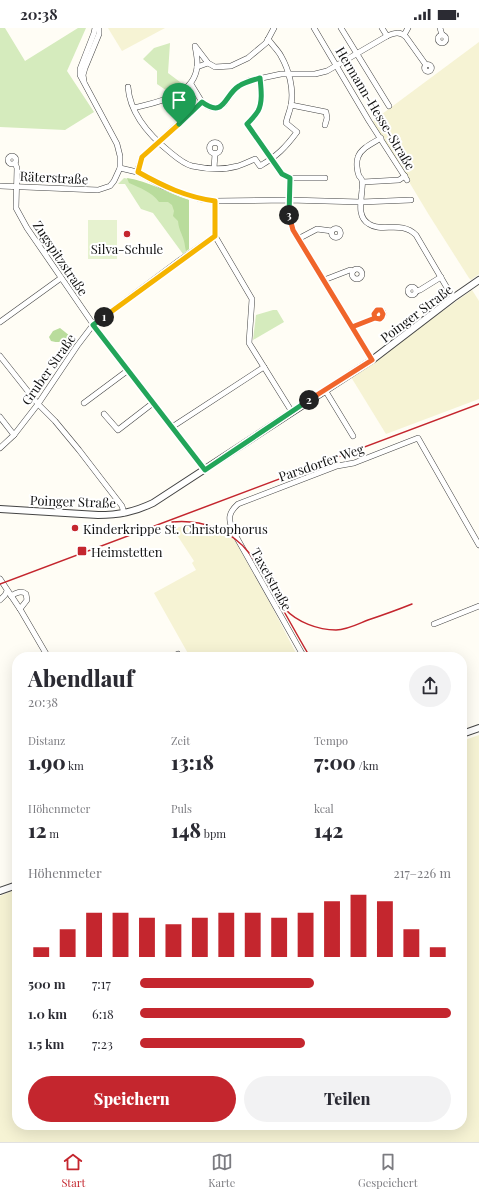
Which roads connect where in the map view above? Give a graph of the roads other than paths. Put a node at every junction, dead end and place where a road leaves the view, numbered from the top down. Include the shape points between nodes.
1 (95, 28) edge
2 (99, 28) edge
3 (274, 28) edge
4 (314, 28) edge
5 (340, 28) edge
6 (382, 28) edge
7 (408, 28) edge
8 (440, 28) edge
9 (404, 35) junction
10 (442, 35) dead end
11 (387, 36) junction
12 (268, 39) junction
13 (356, 54) junction
14 (208, 63) junction
15 (426, 65) dead end
16 (337, 66) junction
17 (197, 67) junction
18 (288, 74) junction
19 (260, 78) junction
20 (84, 82) junction
21 (192, 84) junction
22 (128, 87) dead end
23 (202, 102) junction
24 (291, 105) junction
25 (389, 106) dead end
26 (134, 108) junction
27 (325, 125) dead end
28 (381, 138) junction
29 (158, 143) junction
30 (215, 154) dead end
31 (272, 159) junction
32 (15, 163) dead end
33 (120, 168) junction
34 (214, 168) junction
35 (138, 172) junction
36 (290, 178) junction
37 (325, 178) dead end
38 (363, 182) junction
39 (0, 186) edge
40 (16, 186) junction
41 (289, 200) junction
42 (411, 200) dead end
43 (215, 201) junction
44 (361, 202) junction
45 (332, 231) dead end
46 (215, 236) junction
47 (298, 238) junction
48 (353, 271) dead end
49 (441, 277) junction
50 (61, 278) junction
51 (324, 280) junction
52 (479, 280) edge
53 (416, 291) dead end
54 (453, 298) junction
55 (375, 318) dead end
56 (0, 322) edge
57 (93, 325) junction
58 (352, 327) junction
59 (0, 356) edge
60 (372, 360) junction
61 (264, 367) junction
62 (128, 370) junction
63 (325, 390) junction
64 (84, 403) dead end
65 (153, 403) junction
66 (38, 404) junction
67 (292, 412) junction
68 (104, 414) dead end
69 (0, 417) edge
70 (172, 427) junction
71 (14, 435) junction
72 (354, 436) dead end
73 (0, 448) edge
74 (205, 470) junction
75 (0, 509) edge
76 (232, 509) joint
77 (124, 513) junction
78 (479, 545) edge
79 (0, 579) edge
80 (7, 590) junction
81 (11, 596) junction
82 (0, 600) edge
83 (479, 606) edge
84 (20, 610) junction
85 (434, 624) dead end
86 (45, 652) edge
87 (301, 652) edge
88 (479, 728) edge
89 (467, 732) edge
90 (12, 887) edge
91 (0, 891) edge

1 - 20 street via 80,69
2 - 20 street via 84,71
3 - 12 street
4 - 16 street, Hermann-Hesse-Straße
5 - 13 street
6 - 11 street
7 - 9 street
8 - 10 street
9 - 11 street via 395,33
9 - 15 street
11 - 13 street
12 - 14 street via 248,58 231,66 215,67
12 - 18 street via 281,55
13 - 16 street
13 - 25 street
14 - 17 street
14 - 17 street via 195,46
16 - 18 street via 315,74
16 - 28 street, Hermann-Hesse-Straße
17 - 21 street
18 - 19 street
18 - 24 street via 292,93
19 - 23 street via 239,86 219,107 212,108
19 - 31 street via 260,107 247,124
20 - 33 street via 117,144
21 - 23 street
21 - 26 street via 166,100
22 - 26 street
23 - 29 street
24 - 27 street via 326,112
24 - 31 street via 286,123 297,132 287,146
26 - 29 street via 143,126
28 - 38 street via 362,151 357,158
28 - 38 street, Hermann-Hesse-Straße via 406,178
29 - 34 street via 186,164
29 - 35 street via 142,157
30 - 34 street
31 - 34 street via 260,166 255,159 237,166
31 - 36 street via 282,174
32 - 40 street, Zugspitzstraße
33 - 35 street
33 - 40 street, Räterstraße via 110,186 98,190
35 - 43 street via 162,186 200,199
36 - 37 street
36 - 41 street
38 - 44 street
39 - 40 street, Räterstraße
40 - 50 street, Zugspitzstraße via 17,211
41 - 43 street
41 - 44 street
41 - 47 street via 291,224
42 - 44 street
43 - 46 street
44 - 49 street via 360,210 369,224 375,227 410,229 416,234
45 - 47 street via 316,229
46 - 57 street, Gruber Straße
46 - 61 street via 252,299 249,343
47 - 51 street
48 - 51 street
49 - 53 street
49 - 54 street
50 - 56 street
50 - 57 street, Zugspitzstraße
51 - 58 street
52 - 54 street, Poinger Straße
54 - 60 street, Poinger Straße
55 - 58 street
57 - 62 street, Zugspitzstraße
57 - 66 street, Gruber Straße
58 - 60 street
59 - 66 street
60 - 63 street, Poinger Straße
61 - 67 street
61 - 70 street
62 - 64 street
62 - 65 street, Zugspitzstraße
63 - 67 street, Poinger Straße
63 - 72 street
65 - 68 street via 118,430
65 - 70 street, Zugspitzstraße
66 - 71 street, Gruber Straße
66 - 77 street via 55,421 113,494
67 - 74 street, Poinger Straße
69 - 71 street
70 - 74 street, Zugspitzstraße
71 - 73 street, Gruber Straße
74 - 77 street, Poinger Straße via 153,503
75 - 77 street, Poinger Straße via 98,515
76 - 78 street, Parsdorfer Weg via 238,504 334,467 354,463 418,438
76 - 87 street, Taxetstraße via 230,524 233,531
79 - 80 street
80 - 81 street
80 - 82 street
81 - 84 street
81 - 84 street via 20,592 26,594 27,600
83 - 85 street
84 - 86 street
88 - 89 street
90 - 91 street

